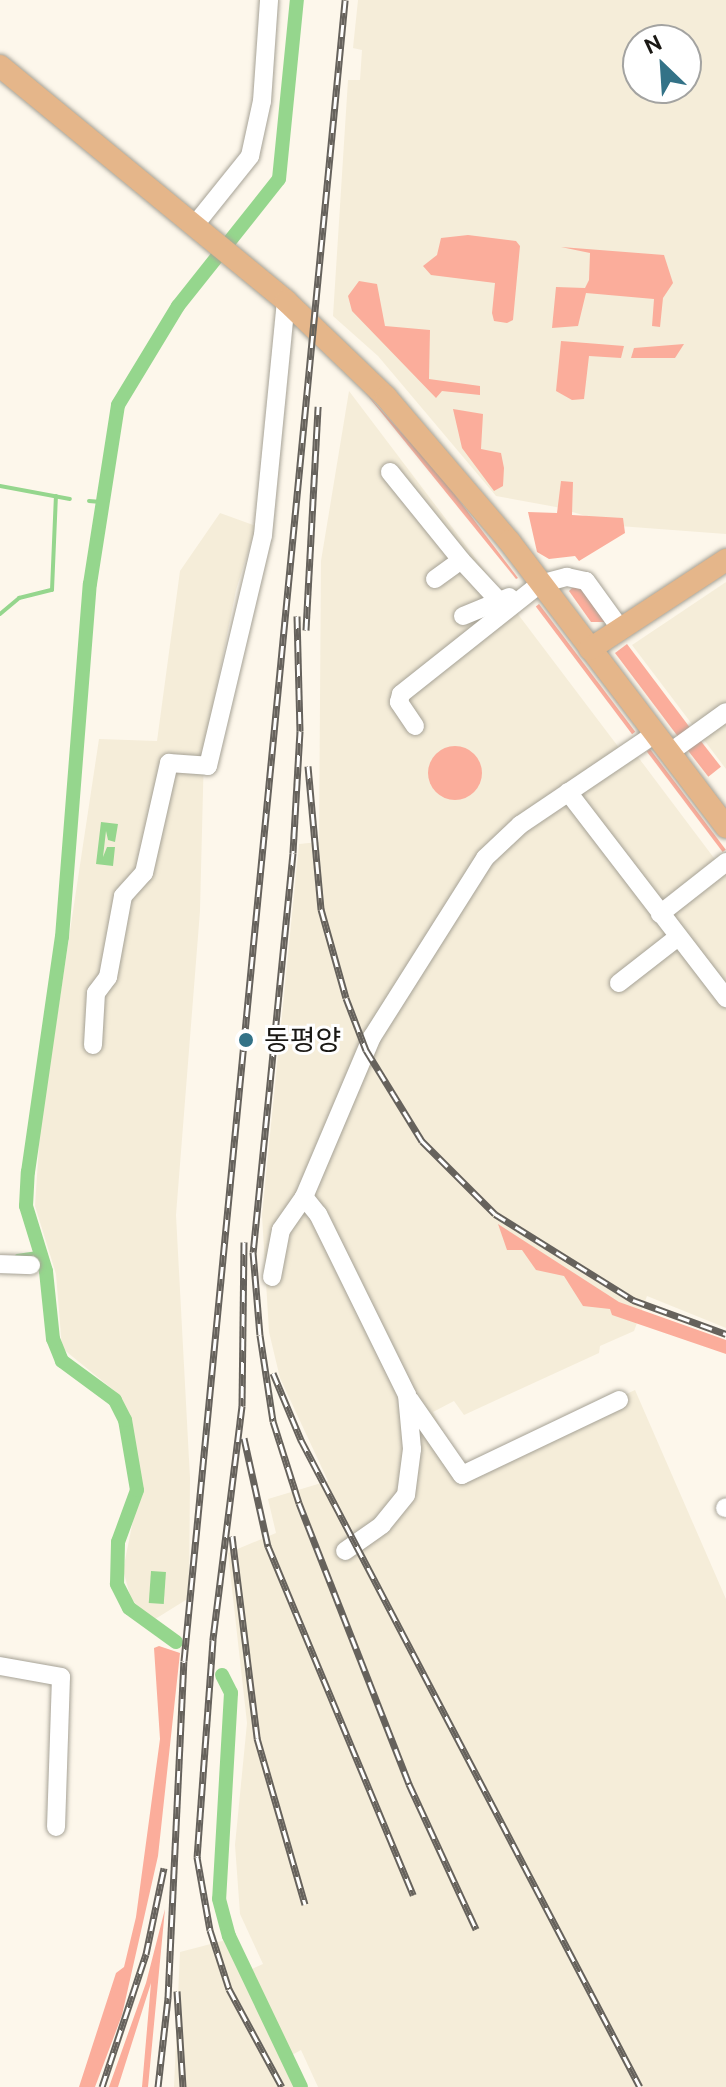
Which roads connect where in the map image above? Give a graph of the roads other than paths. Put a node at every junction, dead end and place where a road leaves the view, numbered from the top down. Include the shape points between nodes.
1 (269, 0) edge
2 (0, 66) edge
3 (201, 232) junction
4 (286, 301) junction
5 (390, 472) dead end
6 (461, 560) junction
7 (726, 560) edge
8 (435, 579) dead end
9 (532, 589) junction
10 (498, 600) junction
11 (463, 616) dead end
12 (620, 628) junction
13 (590, 649) junction
14 (726, 712) edge
15 (415, 726) dead end
16 (655, 734) junction
17 (669, 753) junction
18 (568, 792) junction
19 (726, 827) edge
20 (726, 862) edge
21 (660, 914) junction
22 (678, 937) junction
23 (619, 983) dead end
24 (726, 998) edge
25 (93, 1045) dead end
26 (304, 1197) junction
27 (0, 1264) edge
28 (31, 1265) dead end
29 (272, 1277) dead end
30 (407, 1395) junction
31 (619, 1400) dead end
32 (345, 1551) dead end
33 (0, 1666) edge
34 (56, 1827) dead end

1 - 3 street via 262,101 250,156
2 - 3 main road
3 - 4 main road
4 - 9 main road via 412,425
4 - 25 street via 263,535 208,766 169,763 144,873 123,896 108,977 96,993
5 - 6 street
6 - 8 street
6 - 10 street
7 - 12 main road
9 - 10 street
9 - 12 street via 567,577 586,581
9 - 13 main road
9 - 15 street via 401,694 399,702
10 - 11 street
12 - 13 main road
13 - 16 main road
14 - 17 street
16 - 17 main road
16 - 18 street
17 - 19 main road
18 - 21 street
18 - 26 street via 500,840 485,858 372,1037
20 - 21 street
21 - 22 street
22 - 23 street
22 - 24 street
26 - 29 street via 281,1230
26 - 30 street via 318,1214
27 - 28 street
30 - 31 street via 462,1475
30 - 32 street via 412,1449 406,1495 382,1525
33 - 34 street via 61,1677

